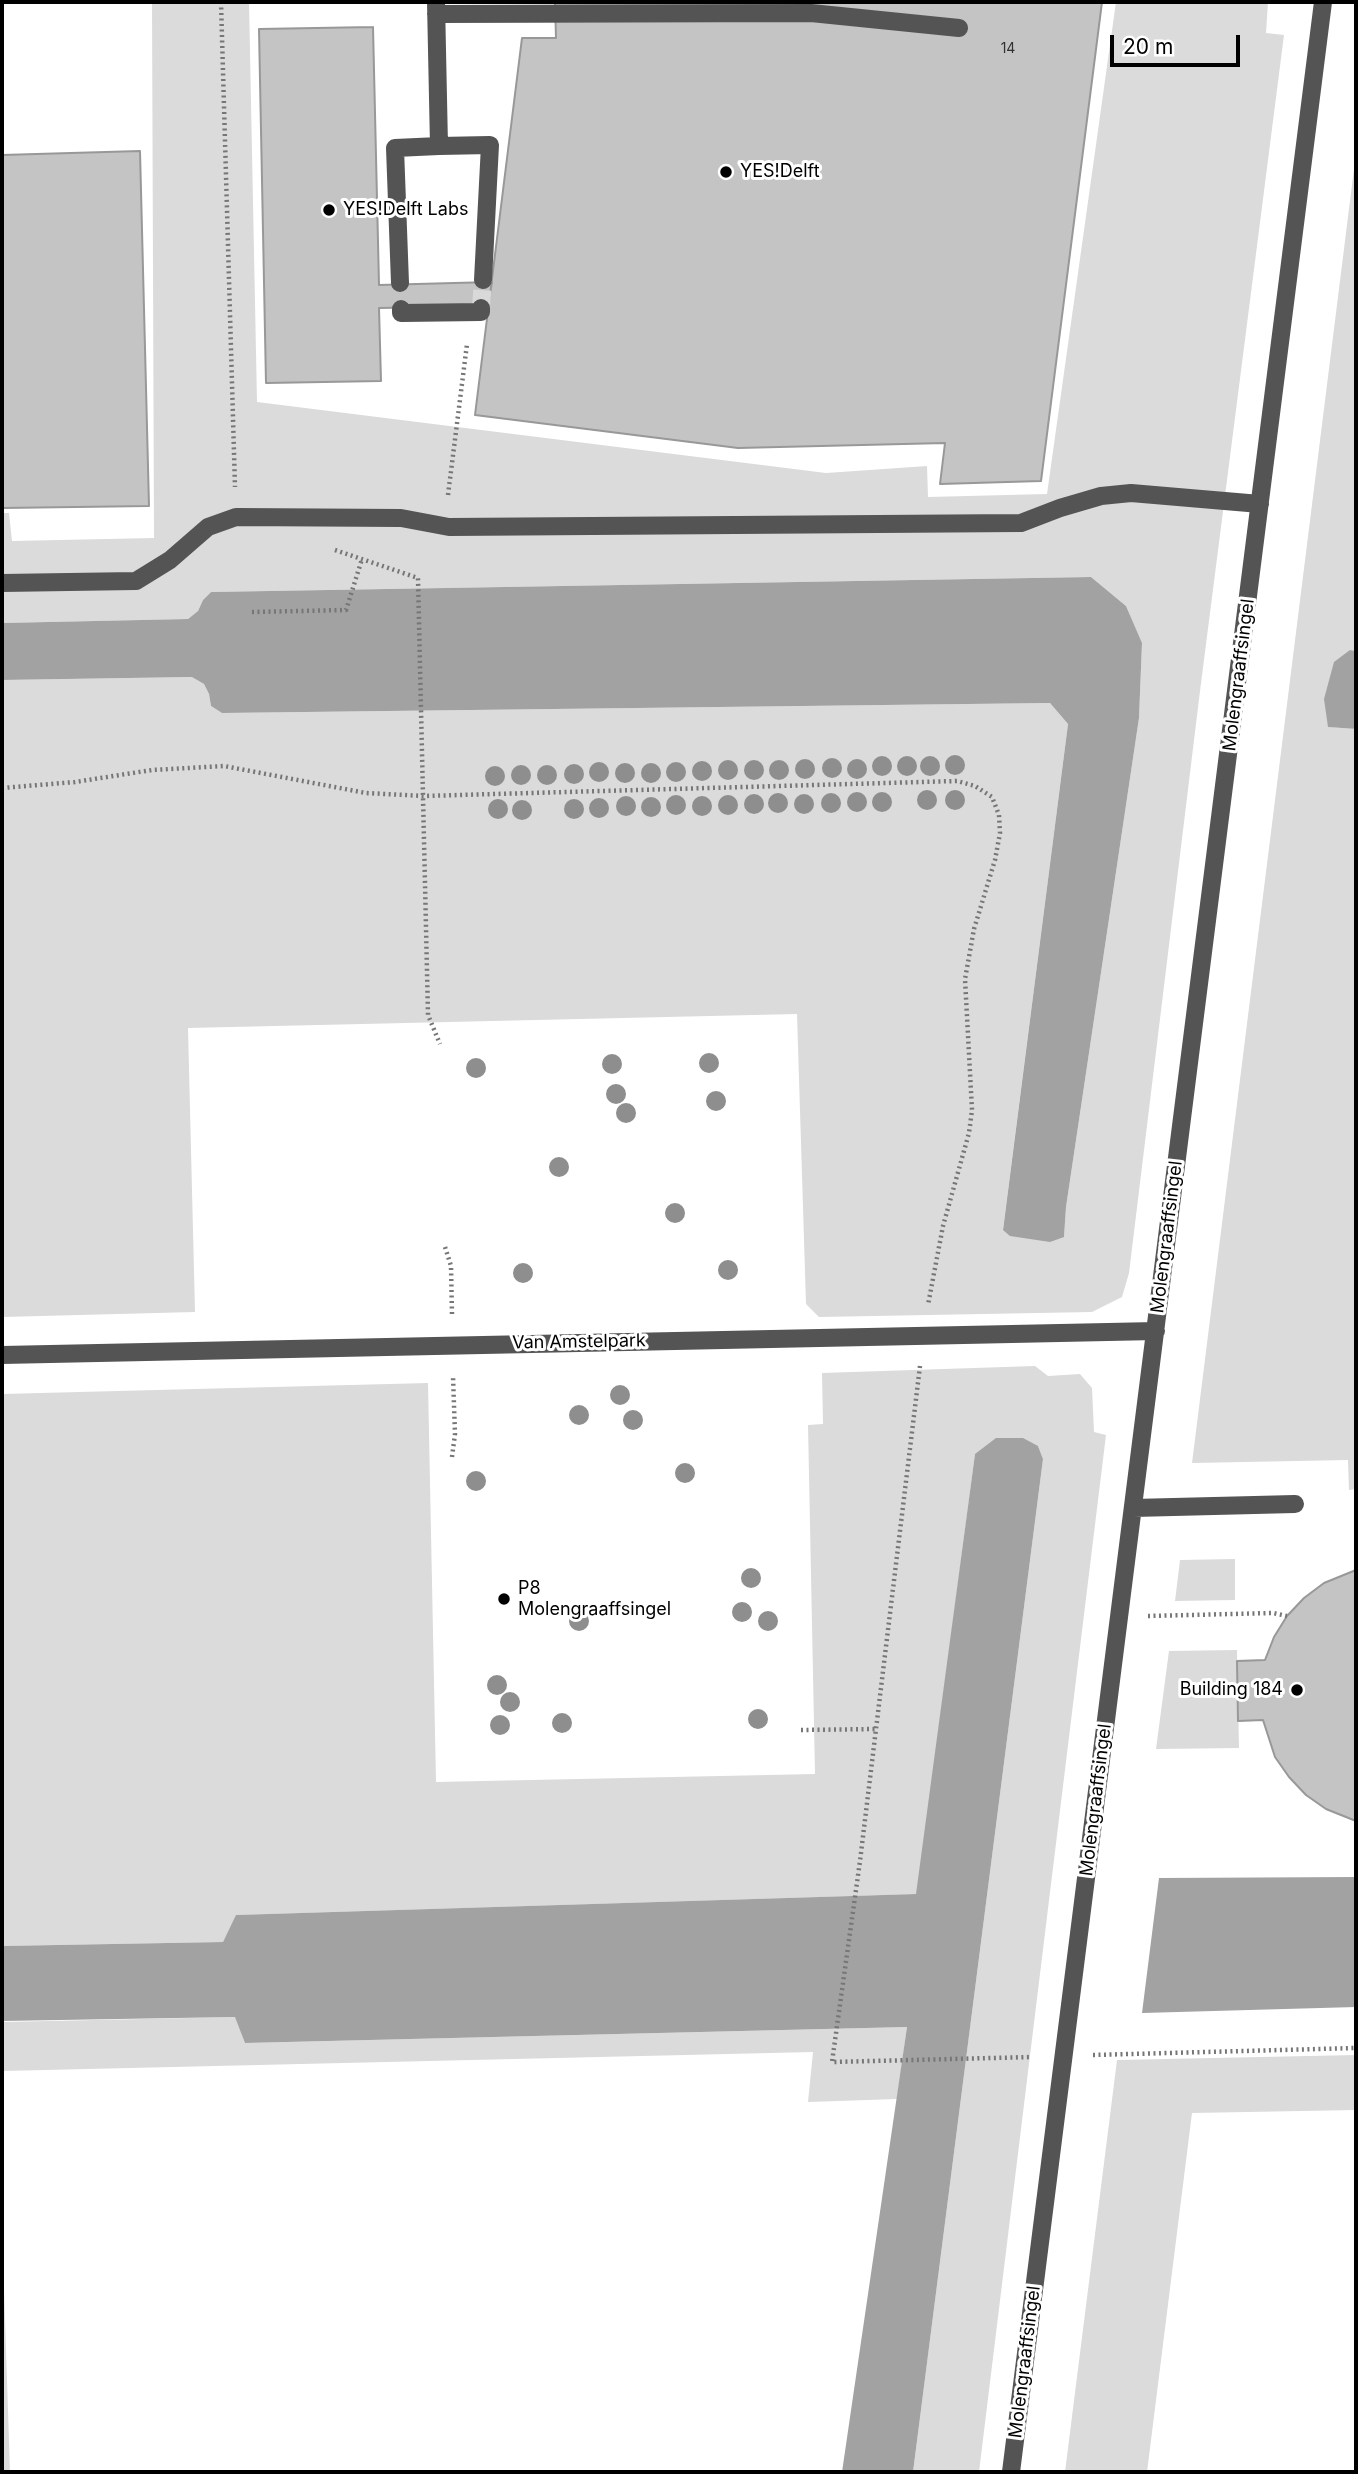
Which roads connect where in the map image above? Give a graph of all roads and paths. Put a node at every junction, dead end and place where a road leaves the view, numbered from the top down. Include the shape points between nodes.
1 (221, 2) edge
2 (1323, 2) edge
3 (436, 8) edge
4 (959, 28) dead end
5 (439, 146) junction
6 (482, 281) tunnel mouth
7 (400, 283) dead end
8 (401, 309) dead end
9 (476, 310) joint
10 (1261, 504) junction
11 (236, 517) junction
12 (449, 527) junction
13 (324, 547) dead end
14 (362, 559) junction
15 (2, 583) edge
16 (252, 612) dead end
17 (2, 788) edge
18 (424, 796) junction
19 (440, 1044) dead end
20 (445, 1247) dead end
21 (1156, 1331) junction
22 (924, 1335) junction
23 (453, 1344) junction
24 (2, 1355) edge
25 (452, 1457) dead end
26 (1295, 1504) dead end
27 (1133, 1508) junction
28 (1119, 1616) junction
29 (1287, 1616) dead end
30 (875, 1729) junction
31 (801, 1730) dead end
32 (1356, 2048) edge
33 (1064, 2056) junction
34 (1011, 2472) edge

1 - 11 path
2 - 10 street, Molengraaffsingel
3 - 4 street via 811,13
3 - 5 street
5 - 6 street via 490,145
5 - 7 street via 395,148
8 - 9 street via 401,313
9 - 12 path via 448,491
10 - 12 street via 1131,493 1101,496 1021,523
10 - 21 street, Molengraaffsingel
11 - 12 street via 401,518
11 - 15 street via 208,527 170,560 136,581
13 - 14 path
14 - 16 path via 346,610
14 - 18 path via 418,578
17 - 18 path via 224,766 366,793
18 - 19 path via 428,1015
18 - 22 path via 957,781 992,797 1000,832 965,979 971,1121 931,1279
20 - 23 path via 451,1266
21 - 22 street, Van Amstelpark
21 - 27 street, Molengraaffsingel
22 - 23 street, Van Amstelpark
22 - 30 path
23 - 24 street, Van Amstelpark
23 - 25 path
26 - 27 street
27 - 28 street, Molengraaffsingel
28 - 29 path
28 - 33 street, Molengraaffsingel
30 - 31 path
30 - 33 path via 832,2062
32 - 33 path
33 - 34 street, Molengraaffsingel

